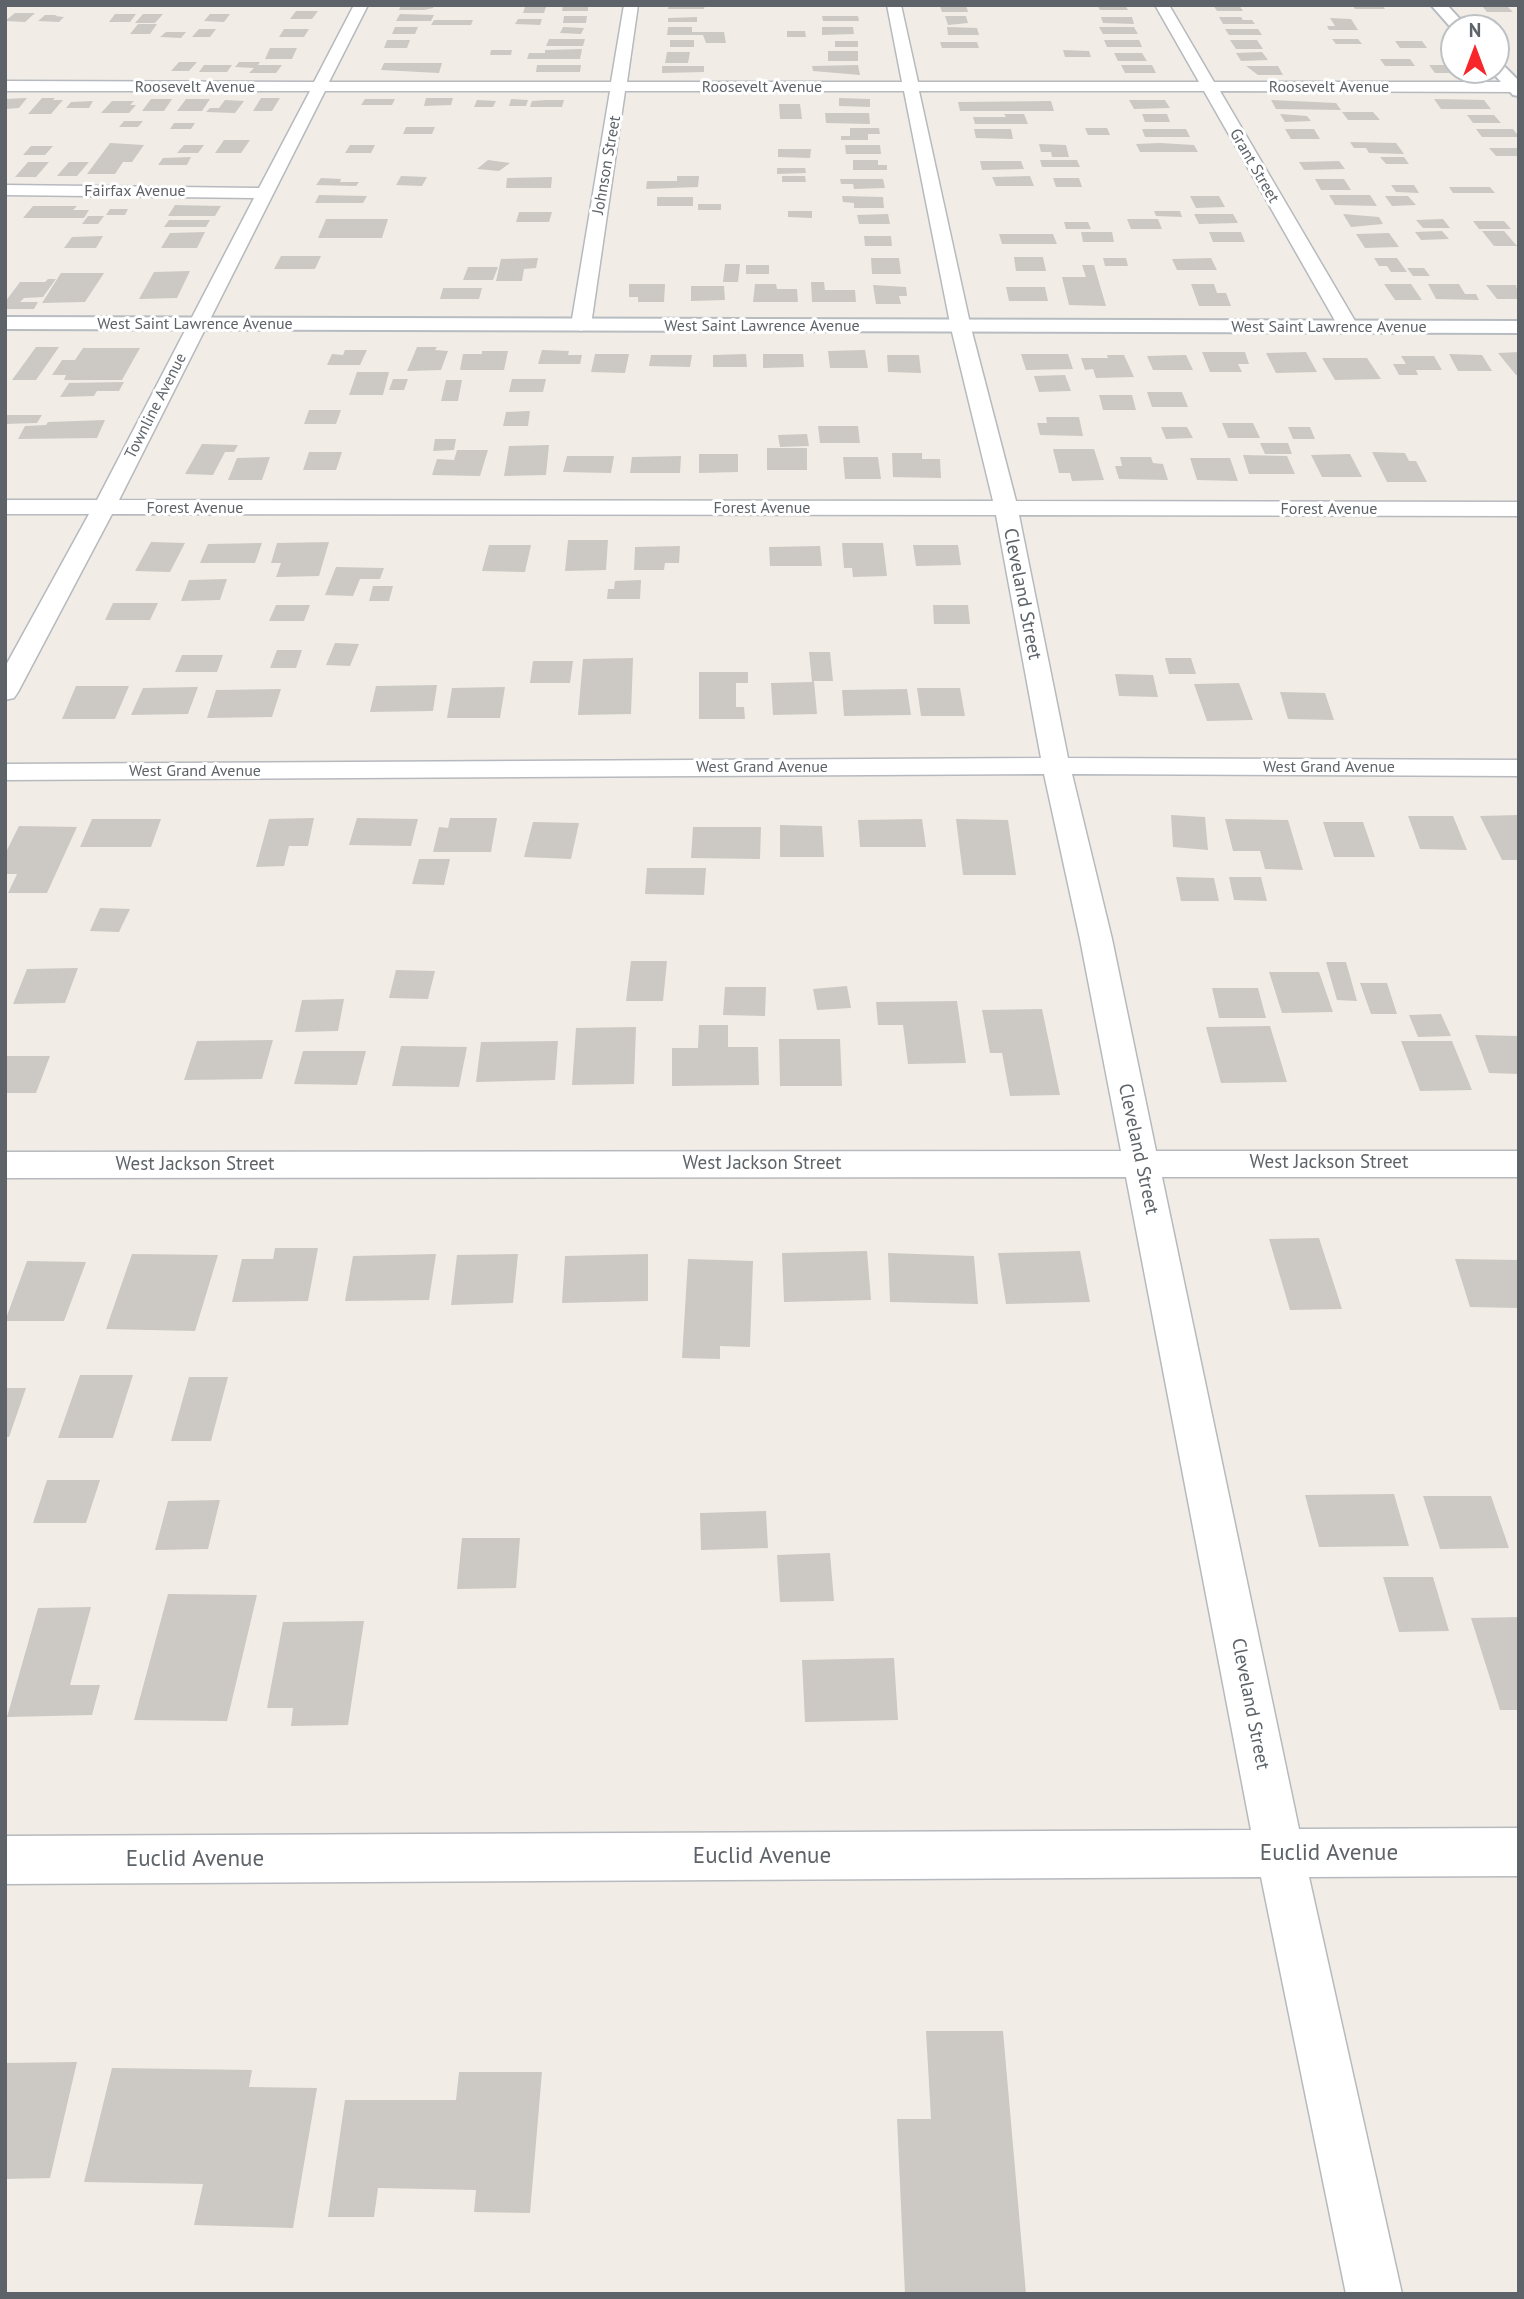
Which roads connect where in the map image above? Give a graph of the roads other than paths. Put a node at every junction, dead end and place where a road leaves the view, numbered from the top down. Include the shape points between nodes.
1 (361, 5) edge
2 (631, 5) edge
3 (894, 5) edge
4 (1162, 5) edge
5 (5, 86) edge
6 (321, 87) junction
7 (910, 87) junction
8 (621, 88) junction
9 (1208, 88) junction
10 (1517, 89) edge
11 (5, 190) edge
12 (264, 192) junction
13 (5, 323) edge
14 (198, 323) junction
15 (581, 326) junction
16 (1348, 326) junction
17 (1519, 327) edge
18 (961, 328) junction
19 (5, 507) edge
20 (104, 508) junction
21 (1006, 508) junction
22 (1519, 509) edge
23 (5, 692) edge
24 (1056, 766) junction
25 (1519, 768) edge
26 (5, 772) edge
27 (1142, 1163) junction
28 (1519, 1164) edge
29 (5, 1165) edge
30 (1519, 1852) edge
31 (1280, 1853) junction
32 (5, 1860) edge
33 (1374, 2294) edge

1 - 6 street, Townline Avenue
2 - 8 street, Johnson Street
3 - 7 street, Cleveland Street
4 - 9 street, Grant Street
5 - 6 street, Roosevelt Avenue
6 - 8 street, Roosevelt Avenue
6 - 12 street, Townline Avenue
7 - 8 street, Roosevelt Avenue
7 - 9 street, Roosevelt Avenue
7 - 18 street, Cleveland Street
8 - 15 street, Johnson Street
9 - 10 street, Roosevelt Avenue
9 - 16 street, Grant Street
11 - 12 street, Fairfax Avenue
12 - 14 street, Townline Avenue
13 - 14 street, West Saint Lawrence Avenue
14 - 15 street, West Saint Lawrence Avenue
14 - 20 street, Townline Avenue
15 - 18 street, West Saint Lawrence Avenue
16 - 17 street, West Saint Lawrence Avenue
16 - 18 street, West Saint Lawrence Avenue
18 - 21 street, Cleveland Street
19 - 20 street, Forest Avenue
20 - 21 street, Forest Avenue
20 - 23 street, Townline Avenue
21 - 22 street, Forest Avenue
21 - 24 street, Cleveland Street
24 - 25 street, West Grand Avenue
24 - 26 street, West Grand Avenue
24 - 27 street, Cleveland Street
27 - 28 street, West Jackson Street
27 - 29 street, West Jackson Street
27 - 31 street, Cleveland Street
30 - 31 street, Euclid Avenue
31 - 32 street, Euclid Avenue
31 - 33 street, Cleveland Street

